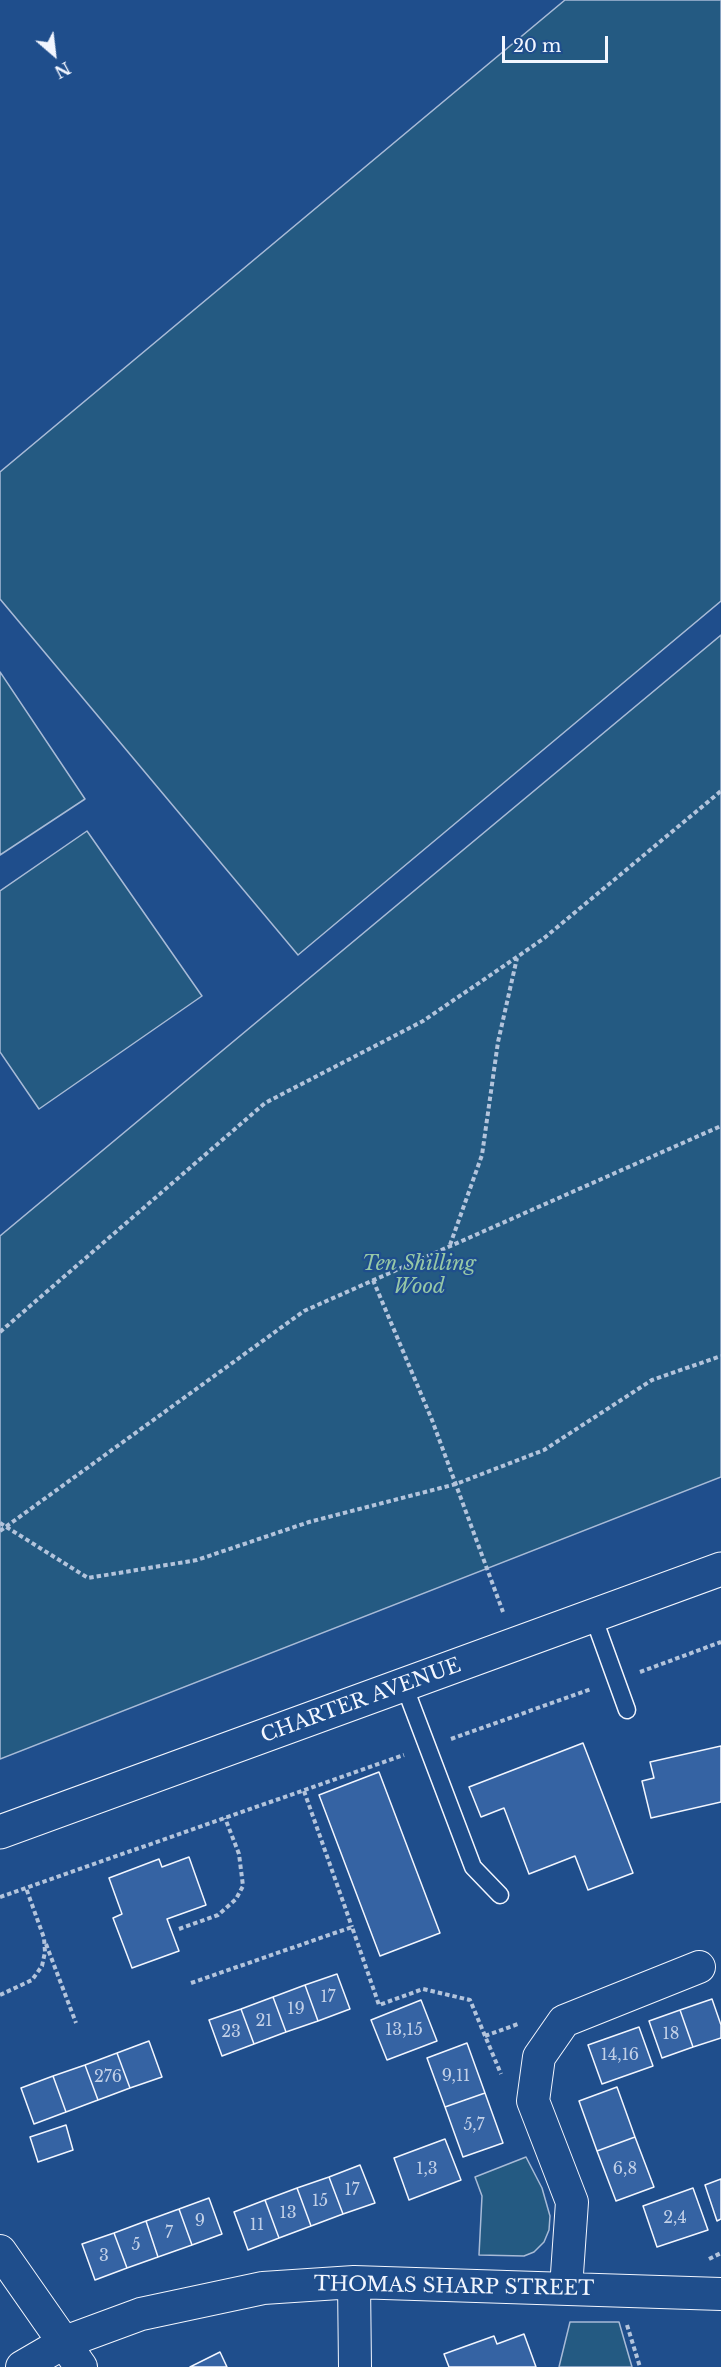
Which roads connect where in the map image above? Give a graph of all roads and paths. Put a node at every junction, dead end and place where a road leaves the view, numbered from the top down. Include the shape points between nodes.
1 (721, 791) edge
2 (517, 957) junction
3 (721, 1126) edge
4 (450, 1246) junction
5 (373, 1280) junction
6 (0, 1332) edge
7 (721, 1356) edge
8 (456, 1484) junction
9 (0, 1523) edge
10 (7, 1526) junction
11 (0, 1531) edge
12 (721, 1569) edge
13 (593, 1616) junction
14 (721, 1642) edge
15 (514, 1645) junction
16 (616, 1680) junction
17 (404, 1685) junction
18 (627, 1710) dead end
19 (428, 1747) junction
20 (304, 1791) junction
21 (225, 1818) junction
22 (0, 1832) edge
23 (26, 1888) junction
24 (500, 1895) dead end
25 (0, 1897) edge
26 (352, 1927) junction
27 (178, 1929) dead end
28 (44, 1938) junction
29 (699, 1967) dead end
30 (191, 1983) dead end
31 (0, 1995) edge
32 (76, 2023) dead end
33 (533, 2101) junction
34 (0, 2251) edge
35 (354, 2282) junction
36 (566, 2288) junction
37 (617, 2290) junction
38 (721, 2294) edge
39 (73, 2354) edge
40 (22, 2367) edge
41 (355, 2367) edge
42 (640, 2367) edge

1 - 2 path
2 - 4 path via 498,1042 482,1155
2 - 6 path via 423,1021 265,1103
3 - 4 path
4 - 5 path
5 - 8 path
5 - 10 path via 304,1311
7 - 8 path via 652,1380 544,1450
8 - 10 path via 309,1522 197,1560 88,1578
8 - 15 path
9 - 10 path
10 - 11 path
12 - 13 street, CHARTER AVENUE
13 - 15 street, CHARTER AVENUE
13 - 16 lane
14 - 16 path
15 - 17 street, CHARTER AVENUE
16 - 18 lane
16 - 19 path
17 - 19 lane
17 - 22 street, CHARTER AVENUE
19 - 20 path
19 - 24 lane via 473,1867
20 - 21 path
20 - 26 path
21 - 23 path
21 - 27 path via 239,1854 243,1886 236,1899 218,1915
23 - 25 path
23 - 28 path
26 - 30 path
26 - 33 path via 379,2005 423,1989 470,2000 513,2103
28 - 31 path via 42,1966 32,1980
28 - 32 path
29 - 33 street via 564,2021 538,2057
33 - 36 street via 572,2202
34 - 39 street
35 - 36 street, THOMAS SHARP STREET
35 - 39 street, THOMAS SHARP STREET via 263,2288 141,2314
35 - 41 street
36 - 37 street, THOMAS SHARP STREET
37 - 38 street, THOMAS SHARP STREET
37 - 42 path
39 - 40 street, THOMAS SHARP STREET

